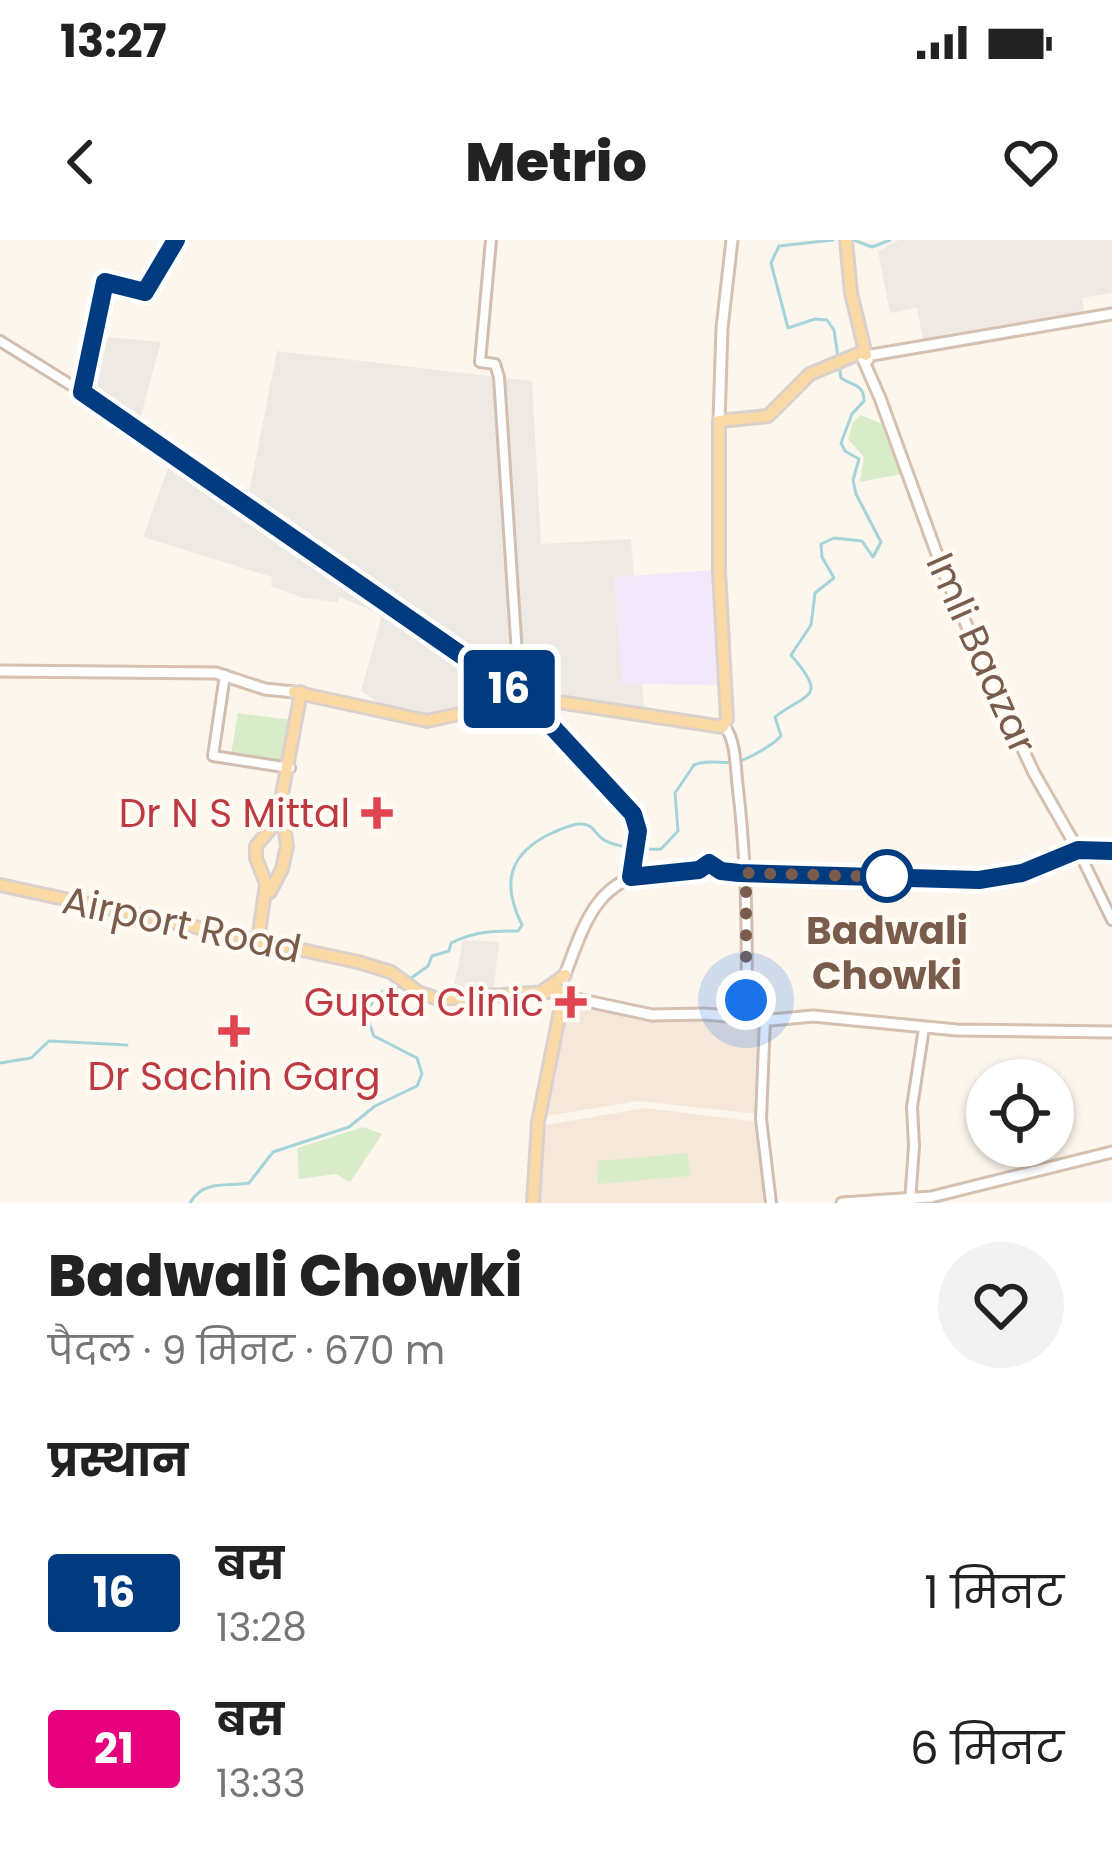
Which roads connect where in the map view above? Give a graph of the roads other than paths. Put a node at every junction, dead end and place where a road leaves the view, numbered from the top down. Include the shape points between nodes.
1 (176, 240) edge
2 (491, 240) edge
3 (734, 240) edge
4 (844, 241) edge
5 (1112, 311) edge
6 (0, 340) edge
7 (863, 354) junction
8 (82, 392) junction
9 (723, 423) junction
10 (0, 671) edge
11 (225, 674) junction
12 (302, 691) junction
13 (521, 699) junction
14 (727, 727) junction
15 (288, 767) junction
16 (1078, 850) junction
17 (1112, 851) edge
18 (746, 873) junction
19 (631, 879) junction
20 (0, 888) edge
21 (1112, 920) edge
22 (258, 941) junction
23 (565, 975) junction
24 (409, 989) junction
25 (544, 990) junction
26 (562, 994) junction
27 (746, 1018) junction
28 (768, 1019) junction
29 (923, 1028) junction
30 (1112, 1032) edge
31 (1112, 1152) edge
32 (910, 1200) edge
33 (531, 1203) edge
34 (773, 1203) edge
35 (842, 1203) edge

1 - 8 street via 145,292 105,282
2 - 13 street via 480,362 495,364 499,376
3 - 9 main road via 722,328
4 - 7 main road
5 - 7 main road
6 - 8 street
7 - 9 main road via 798,382 772,414
7 - 16 main road, Imli Baazar via 944,575
8 - 13 street
9 - 14 main road via 733,712
10 - 11 main road
11 - 12 main road
11 - 15 street via 213,756
12 - 13 main road via 429,726
12 - 15 main road
13 - 14 main road via 716,733
13 - 19 street via 636,820
14 - 18 street
15 - 22 main road via 281,819 287,846
15 - 22 main road via 277,821 256,846 266,884
16 - 17 main road
16 - 18 main road via 979,880
16 - 21 street, Imli Baazar
18 - 19 main road via 709,863
18 - 27 street
19 - 23 main road via 601,896
19 - 26 main road via 602,903
20 - 22 main road, Airport Road
22 - 24 main road, Airport Road via 348,962
23 - 25 main road
23 - 26 main road
24 - 25 main road via 448,999
24 - 26 main road via 446,1005
25 - 26 main road
26 - 27 main road via 652,1016
26 - 33 main road via 533,1122
27 - 28 main road
28 - 29 main road
28 - 34 street via 761,1119
29 - 30 main road
29 - 32 street
31 - 32 main road
32 - 35 main road

